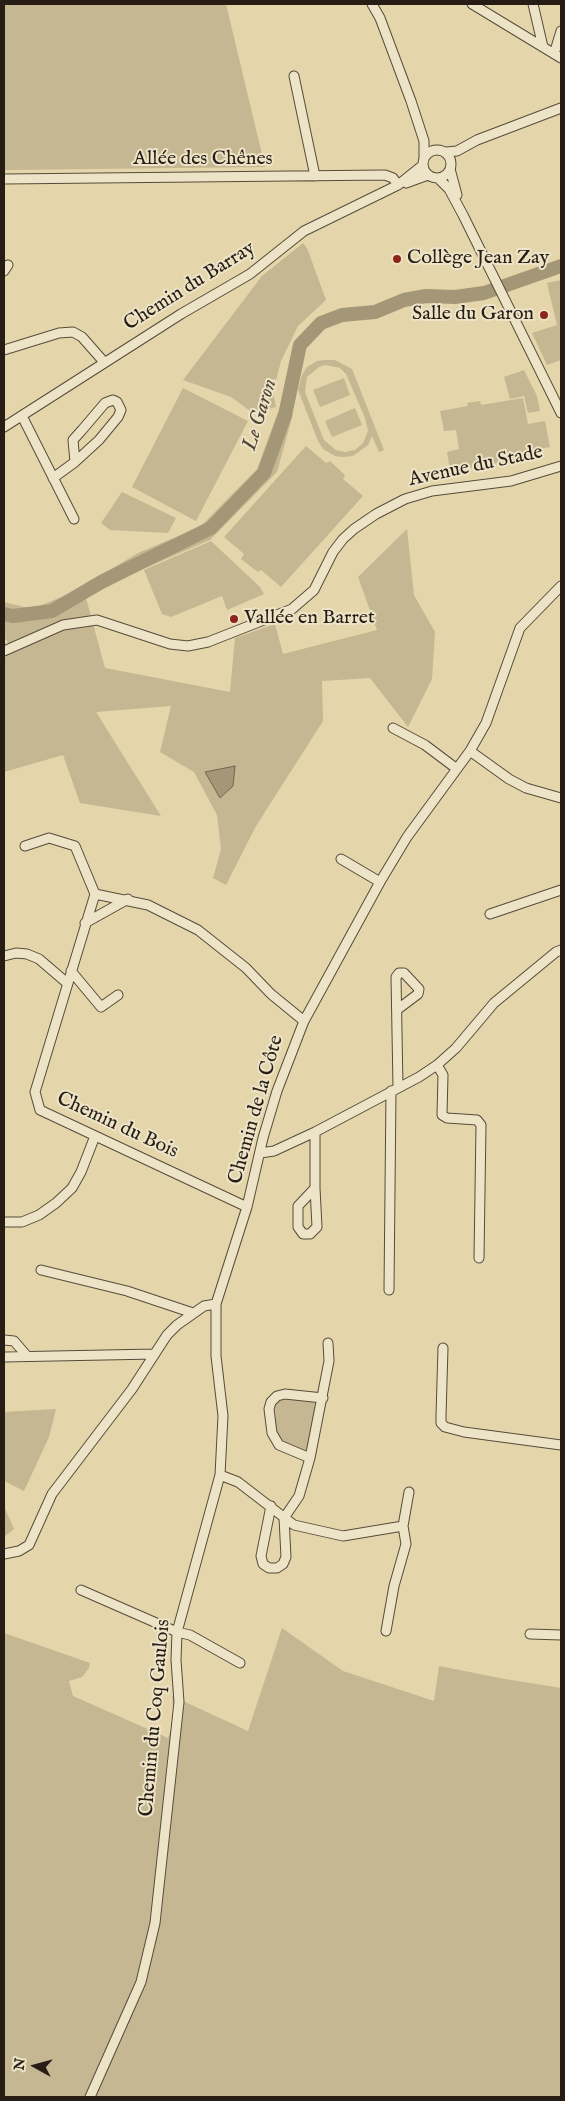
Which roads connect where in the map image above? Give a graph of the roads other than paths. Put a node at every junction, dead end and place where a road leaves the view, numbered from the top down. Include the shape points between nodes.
1 (367, 4) edge
2 (372, 4) edge
3 (472, 4) edge
4 (533, 4) edge
5 (561, 31) edge
6 (385, 36) junction
7 (543, 47) junction
8 (558, 56) edge
9 (294, 76) dead end
10 (411, 101) junction
11 (561, 108) edge
12 (491, 134) junction
13 (442, 151) junction
14 (424, 162) junction
15 (451, 168) junction
16 (428, 175) junction
17 (315, 176) junction
18 (438, 178) junction
19 (4, 179) edge
20 (398, 185) junction
21 (463, 215) junction
22 (4, 350) edge
23 (104, 362) junction
24 (561, 413) edge
25 (22, 416) junction
26 (4, 427) edge
27 (75, 462) junction
28 (561, 466) edge
29 (53, 478) junction
30 (74, 519) dead end
31 (561, 586) edge
32 (4, 651) edge
33 (394, 728) dead end
34 (470, 751) junction
35 (458, 769) junction
36 (561, 798) edge
37 (25, 846) dead end
38 (341, 859) dead end
39 (380, 882) junction
40 (561, 890) edge
41 (95, 894) junction
42 (128, 899) junction
43 (490, 914) dead end
44 (86, 923) junction
45 (561, 950) edge
46 (4, 956) edge
47 (71, 971) junction
48 (67, 983) junction
49 (118, 995) dead end
50 (398, 1009) dead end
51 (304, 1021) junction
52 (437, 1065) junction
53 (395, 1089) junction
54 (315, 1132) junction
55 (95, 1136) junction
56 (260, 1154) junction
57 (315, 1188) junction
58 (248, 1207) junction
59 (4, 1222) edge
60 (478, 1258) dead end
61 (41, 1270) dead end
62 (389, 1290) dead end
63 (216, 1304) junction
64 (193, 1313) junction
65 (4, 1340) edge
66 (328, 1343) dead end
67 (443, 1348) dead end
68 (155, 1354) junction
69 (27, 1356) junction
70 (4, 1357) edge
71 (323, 1398) junction
72 (561, 1445) edge
73 (310, 1458) junction
74 (220, 1475) junction
75 (409, 1492) dead end
76 (271, 1506) junction
77 (284, 1518) junction
78 (403, 1526) junction
79 (5, 1551) edge
80 (80, 1590) dead end
81 (386, 1630) dead end
82 (177, 1632) junction
83 (530, 1634) dead end
84 (561, 1635) edge
85 (240, 1663) dead end
86 (90, 2097) edge

1 - 6 street
2 - 6 street
3 - 7 street
4 - 7 street
5 - 8 street
6 - 10 street
7 - 8 street
9 - 17 street
10 - 13 street via 426,135
10 - 14 street via 424,141
11 - 12 street
12 - 13 street via 457,151
12 - 15 street via 463,152
13 - 14 street via 431,151
13 - 15 street via 451,160
14 - 16 street
14 - 20 street, Chemin du Barray
15 - 18 street via 444,177
15 - 21 street
16 - 18 street
16 - 20 street, Chemin du Barray
17 - 19 street, Allée des Chênes
17 - 20 street, Allée des Chênes via 385,175
18 - 21 street via 449,189
20 - 23 street, Chemin du Barray via 304,231 250,274
21 - 24 street
22 - 23 street via 59,332 73,332 82,337
23 - 25 street, Chemin du Barray
25 - 26 street, Chemin du Barray
25 - 29 street
27 - 27 street via 73,440 104,403 117,402 121,410 118,417
27 - 29 street
28 - 32 street, Avenue du Stade via 512,481 432,491 405,499 376,514 343,539 314,590 292,609 208,642 188,646 170,644 97,620 63,625
29 - 30 street
31 - 34 street, Chemin de la Côte via 520,628 486,723
33 - 35 street
34 - 35 street, Chemin de la Côte
34 - 36 street via 526,788
35 - 39 street, Chemin de la Côte via 407,838
37 - 41 street via 49,838 75,846
38 - 39 street
39 - 51 street, Chemin de la Côte
40 - 43 street
41 - 42 street
41 - 44 street, Chemin du Bois
42 - 44 street
42 - 51 street via 148,905 198,930
44 - 47 street, Chemin du Bois
45 - 52 street via 494,1003
46 - 48 street via 22,954 39,959
47 - 48 street, Chemin du Bois
47 - 49 street via 101,1007
48 - 55 street, Chemin du Bois via 35,1092 40,1110
50 - 53 street
51 - 56 street, Chemin de la Côte via 277,1092
52 - 53 street
52 - 60 street via 443,1075 442,1115 477,1120 482,1125
53 - 54 street
53 - 62 street
54 - 56 street
54 - 57 street
55 - 58 street, Chemin du Bois
55 - 59 street via 72,1188 39,1215 22,1222
56 - 58 street, Chemin de la Côte
57 - 57 street via 298,1206 298,1227 303,1234 310,1234 317,1227
58 - 63 street, Chemin de la Côte
61 - 64 street via 126,1291
63 - 64 street via 204,1306
63 - 74 street, Chemin du Coq Gaulois via 216,1356 223,1416
64 - 68 street via 167,1335
65 - 69 street via 14,1341
66 - 71 street via 329,1361
67 - 72 street via 441,1423 445,1427
68 - 69 street
68 - 79 street via 52,1494 29,1545 19,1551
69 - 70 street
71 - 73 street
71 - 73 street via 285,1394 277,1396 269,1409 272,1433 279,1445
73 - 77 street via 299,1496
74 - 76 street via 238,1482
74 - 82 street, Chemin du Coq Gaulois
75 - 78 street
76 - 77 street
76 - 77 street via 260,1556 263,1564 270,1568 277,1568 286,1558
77 - 78 street via 294,1525 343,1536
78 - 81 street via 406,1544
80 - 82 street
82 - 85 street via 190,1635
82 - 86 street, Chemin du Coq Gaulois via 179,1702 155,1924 141,1982
83 - 84 street

